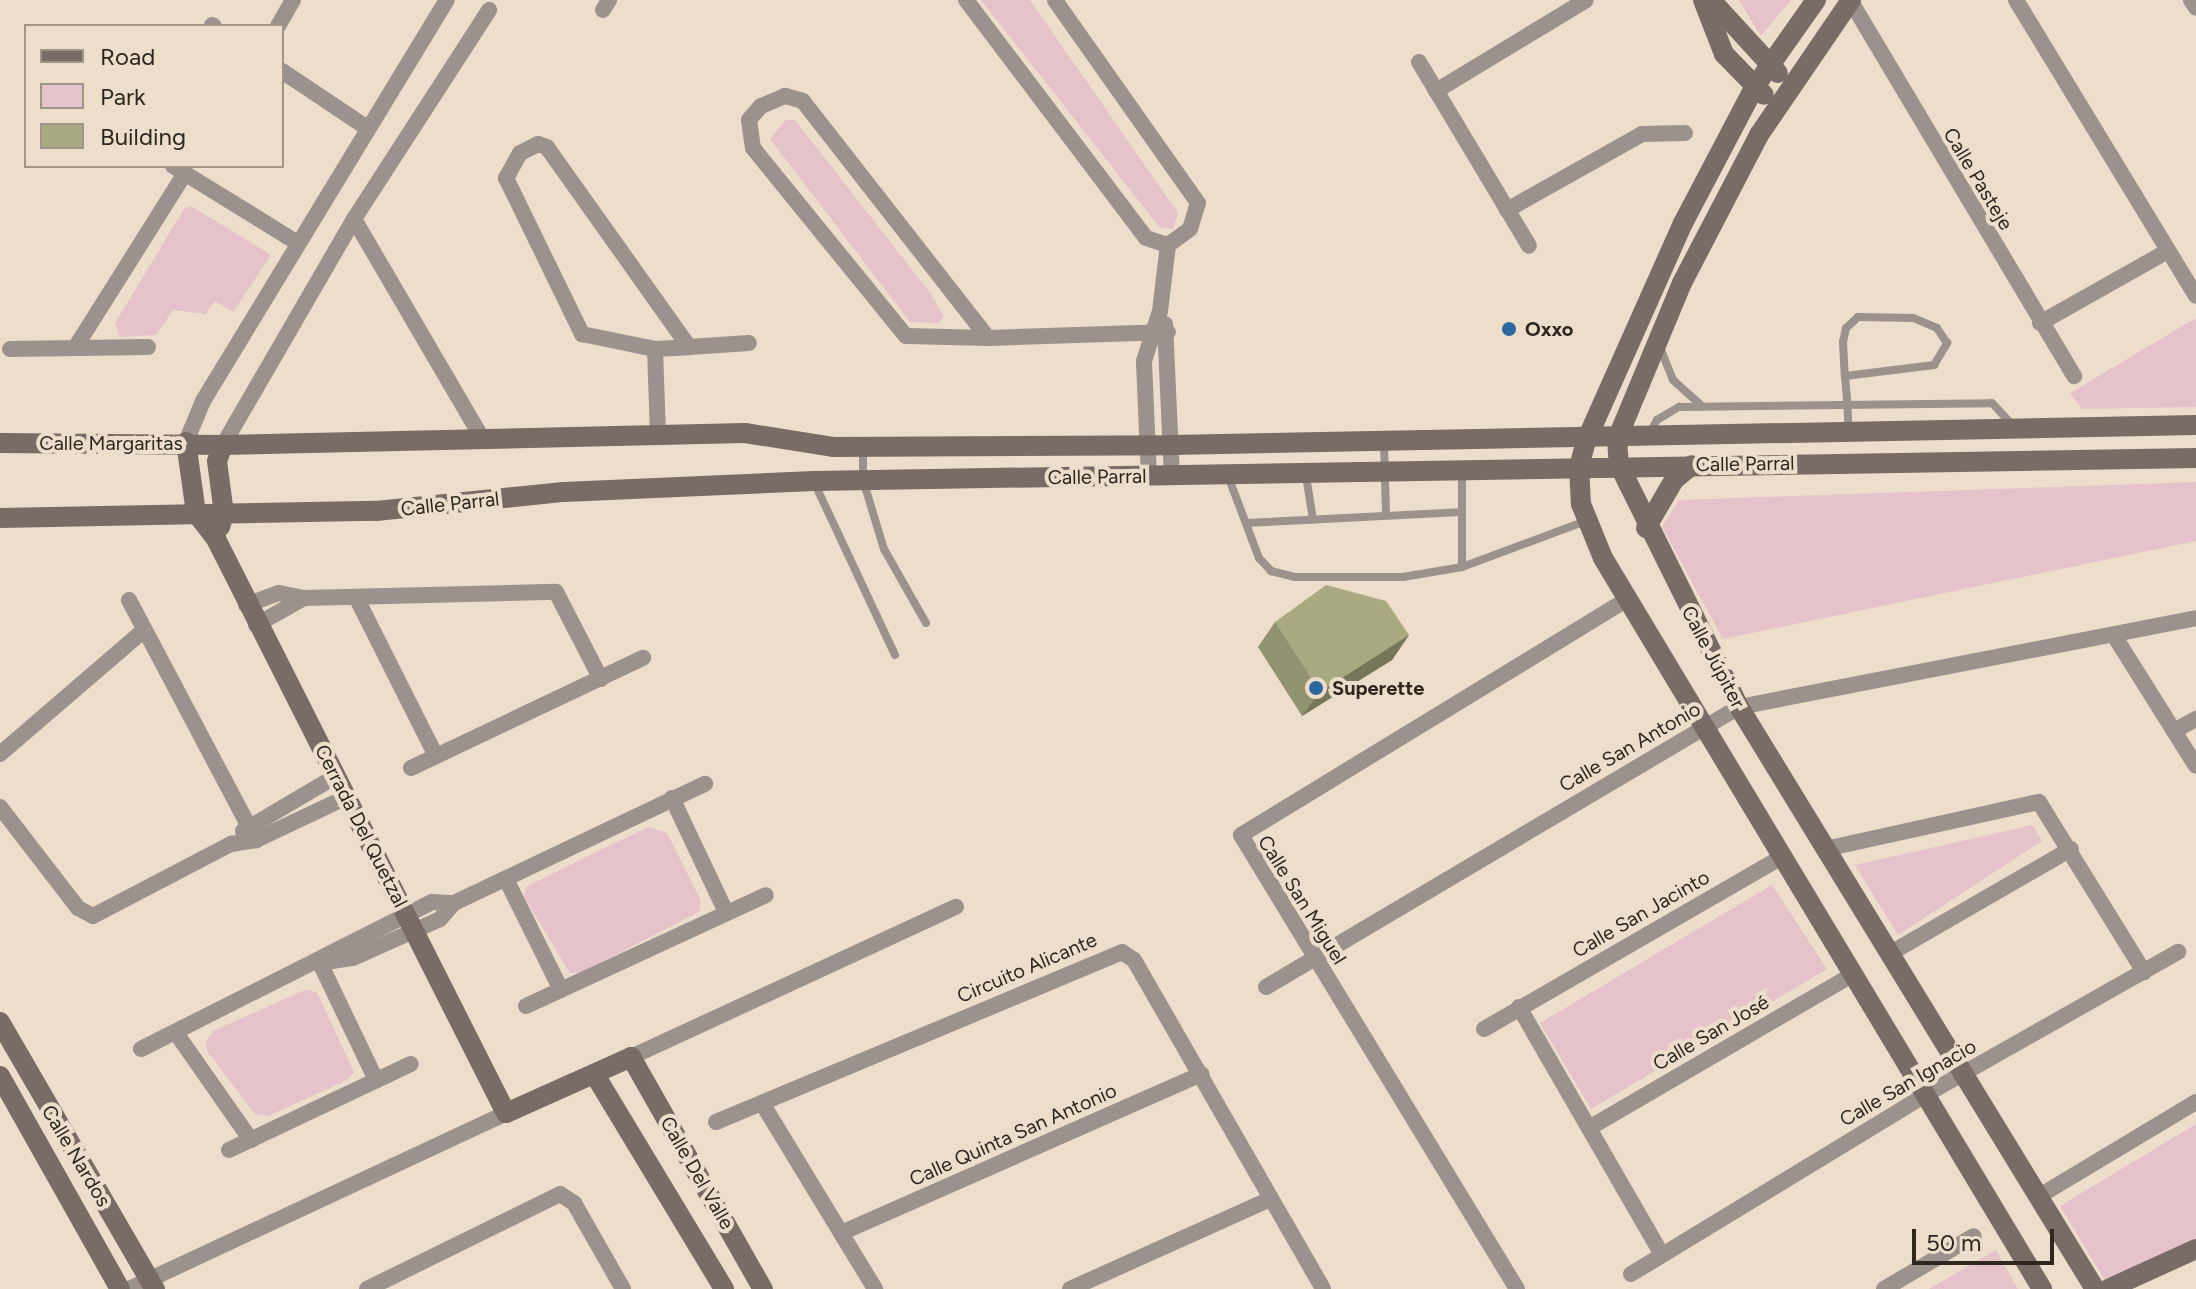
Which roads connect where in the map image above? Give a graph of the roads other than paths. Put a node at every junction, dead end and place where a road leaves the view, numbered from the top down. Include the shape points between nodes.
1 (293, 0) edge
2 (447, 0) edge
3 (966, 0) edge
4 (1055, 0) edge
5 (1586, 0) edge
6 (1703, 0) edge
7 (1711, 0) edge
8 (1816, 0) edge
9 (1850, 0) edge
10 (2016, 0) edge
11 (2191, 0) edge
12 (2196, 8) edge
13 (489, 10) dead end
14 (279, 24) edge
15 (1419, 62) dead end
16 (1768, 64) junction
17 (284, 72) edge
18 (1791, 83) junction
19 (1754, 88) junction
20 (1436, 91) junction
21 (1777, 104) junction
22 (367, 128) junction
23 (1685, 133) dead end
24 (179, 170) edge
25 (1507, 210) junction
26 (354, 219) junction
27 (296, 242) junction
28 (1168, 245) junction
29 (1529, 246) dead end
30 (2166, 252) junction
31 (2196, 296) edge
32 (1160, 311) junction
33 (2040, 323) junction
34 (1149, 332) junction
35 (1168, 332) junction
36 (1658, 336) junction
37 (988, 338) junction
38 (749, 343) dead end
39 (148, 347) dead end
40 (689, 347) junction
41 (75, 348) junction
42 (10, 349) dead end
43 (655, 349) junction
44 (1845, 376) junction
45 (2074, 376) dead end
46 (1704, 408) junction
47 (1847, 408) junction
48 (2196, 425) edge
49 (2015, 429) junction
50 (1849, 432) junction
51 (658, 436) junction
52 (1647, 437) junction
53 (1617, 439) junction
54 (483, 440) junction
55 (1586, 441) junction
56 (186, 442) junction
57 (0, 443) edge
58 (1384, 443) junction
59 (223, 445) junction
60 (1148, 445) junction
61 (1171, 445) junction
62 (863, 447) junction
63 (2196, 458) edge
64 (1619, 465) junction
65 (1692, 465) junction
66 (1579, 467) junction
67 (1462, 469) junction
68 (1384, 474) junction
69 (1306, 475) junction
70 (1228, 476) junction
71 (1149, 477) junction
72 (1172, 477) junction
73 (863, 480) junction
74 (814, 481) junction
75 (1461, 512) junction
76 (196, 513) junction
77 (224, 514) junction
78 (1386, 515) junction
79 (0, 518) edge
80 (1313, 519) junction
81 (1587, 521) junction
82 (1246, 523) junction
83 (1646, 528) junction
84 (216, 539) junction
85 (1462, 567) junction
86 (356, 597) junction
87 (304, 598) junction
88 (1627, 599) junction
89 (129, 600) dead end
90 (246, 605) junction
91 (2196, 618) edge
92 (926, 623) dead end
93 (256, 625) junction
94 (144, 630) junction
95 (2115, 637) junction
96 (895, 655) dead end
97 (643, 658) dead end
98 (601, 679) junction
99 (1739, 707) junction
100 (2196, 719) edge
101 (1706, 725) junction
102 (2174, 731) junction
103 (0, 754) edge
104 (436, 756) junction
105 (2196, 766) edge
106 (411, 768) dead end
107 (336, 776) junction
108 (705, 784) dead end
109 (347, 797) junction
110 (672, 798) junction
111 (0, 807) edge
112 (252, 832) junction
113 (1825, 849) junction
114 (2071, 849) junction
115 (1784, 856) junction
116 (506, 879) junction
117 (766, 895) dead end
118 (956, 907) dead end
119 (726, 912) junction
120 (410, 923) junction
121 (2178, 952) dead end
122 (1889, 954) junction
123 (1315, 958) junction
124 (320, 963) junction
125 (2144, 972) junction
126 (1854, 974) junction
127 (1266, 987) dead end
128 (561, 990) junction
129 (526, 1006) dead end
130 (1519, 1007) junction
131 (0, 1022) edge
132 (1484, 1029) dead end
133 (176, 1033) junction
134 (141, 1049) dead end
135 (631, 1057) junction
136 (411, 1064) dead end
137 (1201, 1074) junction
138 (1963, 1074) junction
139 (595, 1075) junction
140 (0, 1076) edge
141 (376, 1080) junction
142 (1925, 1095) junction
143 (2196, 1102) edge
144 (762, 1103) junction
145 (506, 1113) junction
146 (716, 1122) dead end
147 (1589, 1128) junction
148 (251, 1140) junction
149 (229, 1150) dead end
150 (2041, 1195) junction
151 (1270, 1199) junction
152 (841, 1233) junction
153 (1974, 1236) dead end
154 (2196, 1249) edge
155 (1662, 1255) junction
156 (1631, 1274) dead end
157 (152, 1284) edge
158 (120, 1289) edge
159 (129, 1289) edge
160 (367, 1289) edge
161 (623, 1289) edge
162 (724, 1289) edge
163 (763, 1289) edge
164 (875, 1289) edge
165 (1070, 1289) edge
166 (1323, 1289) edge
167 (1517, 1289) edge
168 (1884, 1289) edge
169 (2042, 1289) edge
170 (2095, 1289) edge
171 (2108, 1289) edge

1 - 14 street
2 - 22 street
3 - 28 street via 1146,238
4 - 28 street via 1198,203 1190,229
5 - 20 street
6 - 19 street via 1724,54
7 - 16 street
8 - 16 street, Calle Júpiter
9 - 18 street, Calle Júpiter
9 - 33 street, Calle Pasteje
10 - 30 street
11 - 12 street
13 - 26 street
15 - 20 street
16 - 18 street
16 - 19 street, Calle Júpiter
17 - 22 street
18 - 21 street, Calle Júpiter
19 - 21 street
19 - 55 street, Calle Júpiter via 1683,223
20 - 25 street
21 - 36 street, Calle Júpiter
22 - 27 street
23 - 25 street via 1642,134
24 - 27 street
24 - 41 street
25 - 29 street
26 - 54 street
26 - 59 street
27 - 56 street via 203,401
28 - 32 street
30 - 31 street
30 - 33 street
32 - 34 street
32 - 35 street
33 - 45 street, Calle Pasteje
34 - 35 street
34 - 37 street
34 - 60 street via 1144,361
35 - 61 street
36 - 46 lane via 1668,372
36 - 53 street, Calle Júpiter
37 - 37 street via 917,339 896,328 753,148 749,120 761,106 785,96 803,101
38 - 40 street
39 - 41 street
40 - 43 street
40 - 43 street via 547,147 538,144 520,153 506,178 582,334
41 - 42 street
43 - 51 street
44 - 44 lane via 1934,365 1947,343 1937,328 1913,318 1858,317 1846,328
44 - 47 lane
46 - 47 lane
46 - 52 lane via 1671,410
47 - 49 lane via 1992,403
47 - 50 lane
48 - 49 street, Calle Parral
49 - 50 street, Calle Parral
50 - 52 street, Calle Parral
51 - 54 street, Calle Parral
51 - 62 street, Calle Parral via 745,433
52 - 53 street, Calle Parral
53 - 55 street, Calle Parral
53 - 64 street, Calle Júpiter
54 - 59 street, Calle Margaritas
55 - 58 street, Calle Parral
55 - 66 street, Calle Júpiter
56 - 57 street, Calle Margaritas
56 - 59 street, Calle Margaritas
56 - 76 street
58 - 61 street, Calle Parral
58 - 68 lane
59 - 77 street via 217,461
60 - 61 street, Calle Parral
60 - 62 street, Calle Parral
60 - 71 street
61 - 72 street
62 - 73 lane
63 - 65 street, Calle Parral
64 - 65 street, Calle Parral
64 - 66 street, Calle Parral
64 - 83 street, Calle Júpiter
65 - 83 street via 1674,480
66 - 67 street, Calle Parral
66 - 81 street, Calle Júpiter
67 - 68 street, Calle Parral
67 - 75 lane
68 - 69 street, Calle Parral
68 - 78 lane
69 - 70 street, Calle Parral
69 - 80 lane
70 - 72 street, Calle Parral
70 - 82 lane
71 - 72 street, Calle Parral
71 - 73 street, Calle Parral
73 - 74 street, Calle Parral
73 - 92 lane via 884,549
74 - 77 street, Calle Parral via 564,492 376,511
74 - 96 lane
75 - 78 lane
75 - 85 lane
76 - 77 street, Calle Parral
76 - 79 street, Calle Parral
76 - 84 street, Cerrada Del Quetzal
77 - 84 street
78 - 80 lane
80 - 82 lane
81 - 85 lane
81 - 88 street, Calle Júpiter
82 - 85 lane via 1259,558 1271,571 1295,577 1403,577
83 - 99 street, Calle Júpiter
84 - 90 street, Cerrada Del Quetzal
86 - 87 street
86 - 98 street via 556,592
86 - 104 street
87 - 90 street via 279,593
87 - 93 street
88 - 101 street, Calle Júpiter
88 - 123 street, Calle San Miguel via 1244,832 1242,839
89 - 94 street
90 - 93 street, Cerrada Del Quetzal
91 - 95 street, Calle San Antonio
93 - 107 street, Cerrada Del Quetzal
94 - 103 street
94 - 112 street
95 - 99 street, Calle San Antonio
95 - 102 street
97 - 98 street
98 - 104 street
99 - 101 street, Calle San Antonio
99 - 113 street, Calle Júpiter
100 - 102 street
101 - 115 street, Calle Júpiter
101 - 123 street, Calle San Antonio
102 - 105 street
104 - 106 street
107 - 109 street, Cerrada Del Quetzal
107 - 112 street
108 - 110 street
109 - 112 street
109 - 120 street, Cerrada Del Quetzal
110 - 116 street
110 - 119 street
111 - 112 street via 88,915
113 - 114 street via 2035,802
113 - 122 street, Calle Júpiter
114 - 122 street
114 - 125 street
115 - 126 street, Calle Júpiter
115 - 130 street, Calle San Jacinto
116 - 120 street via 454,903 432,902
116 - 128 street
117 - 119 street
118 - 135 street
119 - 128 street
120 - 124 street
120 - 145 street, Cerrada Del Quetzal
121 - 125 street, Calle San Ignacio
122 - 138 street, Calle Júpiter
123 - 127 street, Calle San Antonio
123 - 167 street, Calle San Miguel
124 - 133 street
124 - 141 street
125 - 138 street, Calle San Ignacio
126 - 142 street, Calle Júpiter
126 - 147 street, Calle San José
128 - 129 street
130 - 132 street, Calle San Jacinto
130 - 147 street
131 - 157 street, Calle Nardos
133 - 134 street
133 - 148 street
135 - 139 street
135 - 163 street, Calle Del Valle
136 - 141 street
137 - 144 street, Circuito Alicante via 1134,960 1122,952
137 - 151 street, Circuito Alicante
137 - 152 street, Calle Quinta San Antonio
138 - 142 street, Calle San Ignacio
138 - 150 street, Calle Júpiter
139 - 145 street
139 - 162 street, Calle Del Valle
140 - 158 street, Calle Nardos
141 - 148 street
142 - 155 street, Calle San Ignacio
142 - 169 street, Calle Júpiter
143 - 150 street
144 - 146 street, Circuito Alicante
144 - 152 street
145 - 157 street
147 - 155 street
148 - 149 street
150 - 170 street, Calle Júpiter
151 - 165 street
151 - 166 street, Circuito Alicante
152 - 164 street
153 - 168 street
154 - 171 street
155 - 156 street, Calle San Ignacio
157 - 159 street
160 - 161 street via 560,1194 574,1203

